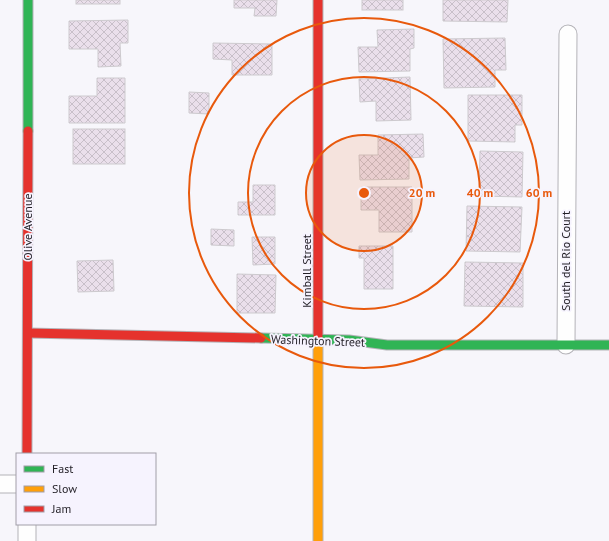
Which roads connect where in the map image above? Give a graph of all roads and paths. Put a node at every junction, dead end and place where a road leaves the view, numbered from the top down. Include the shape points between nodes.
1 (28, 0) edge
2 (318, 0) edge
3 (568, 34) dead end
4 (28, 333) junction
5 (319, 340) junction
6 (566, 345) junction
7 (609, 346) edge
8 (27, 453) edge
9 (0, 484) edge
10 (16, 484) edge
11 (27, 525) edge
12 (27, 541) edge
13 (318, 541) edge

1 - 4 street, Olive Avenue
2 - 5 street, Kimball Street
3 - 6 street, South del Rio Court
4 - 5 street, Washington Street
4 - 8 street, Olive Avenue
5 - 6 street, Washington Street via 394,345
5 - 13 street, Kimball Street
6 - 7 street, Washington Street
9 - 10 street
11 - 12 street

